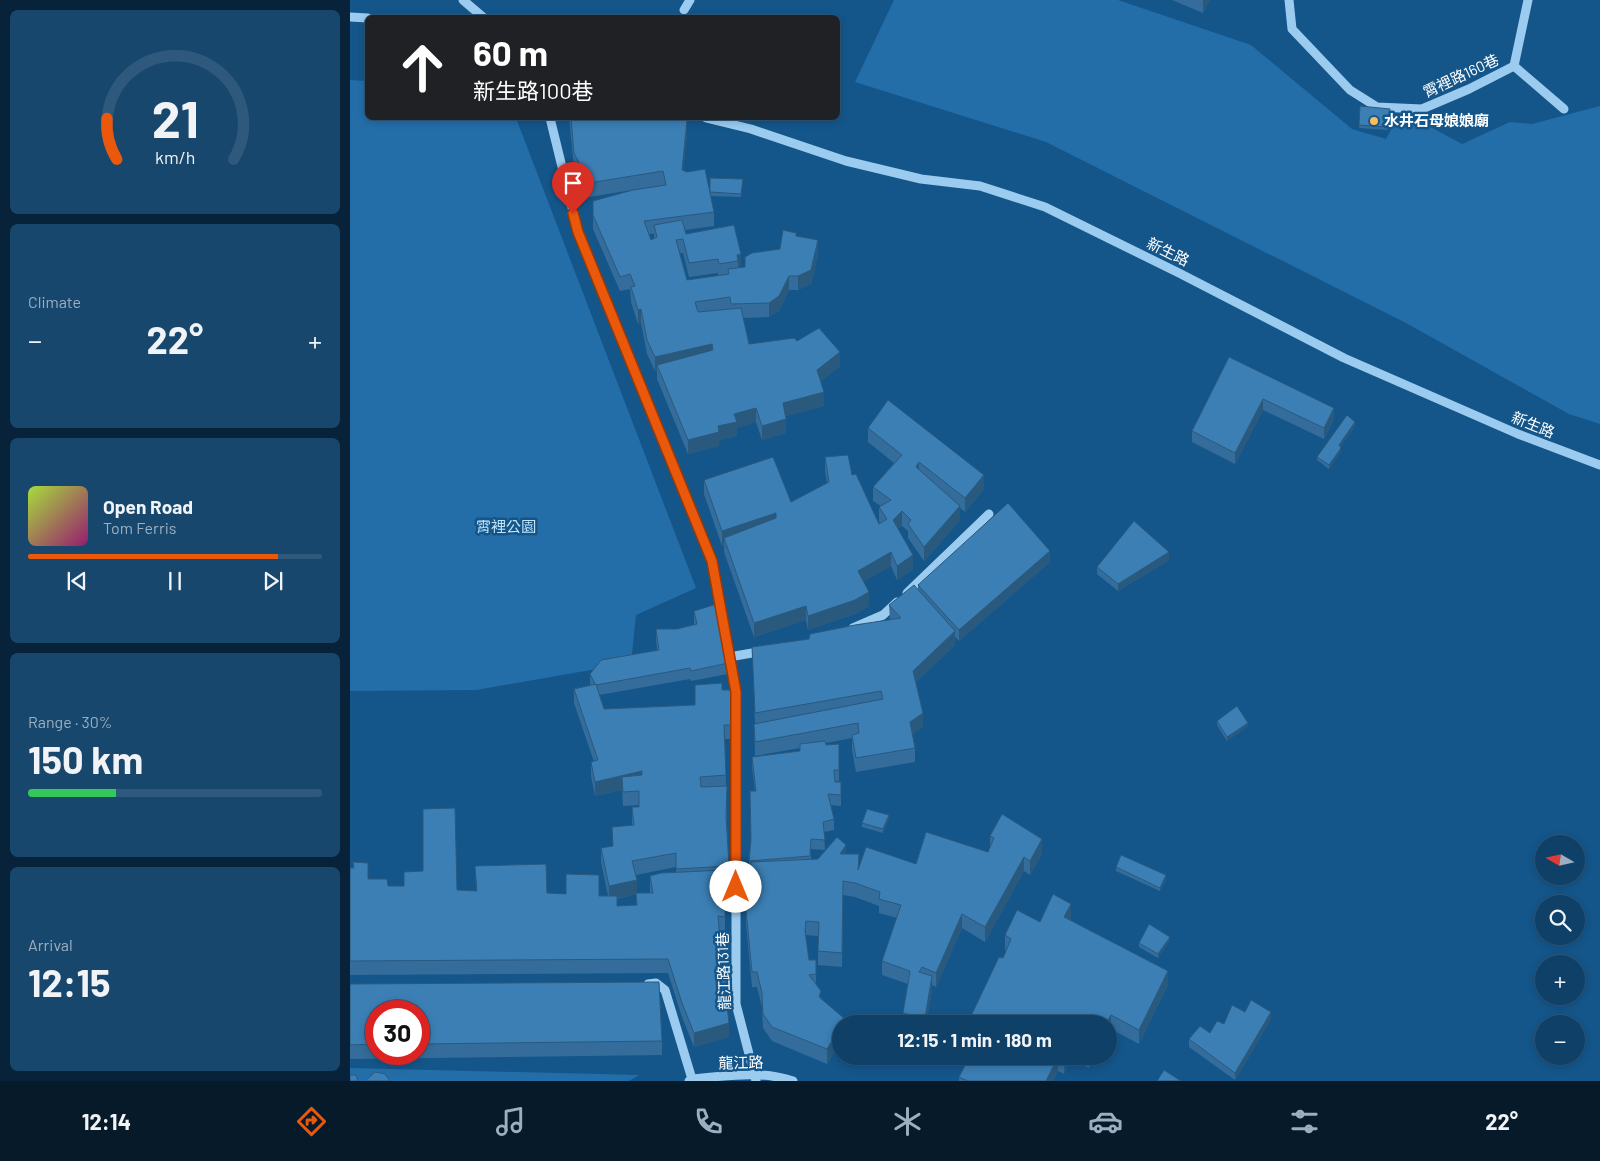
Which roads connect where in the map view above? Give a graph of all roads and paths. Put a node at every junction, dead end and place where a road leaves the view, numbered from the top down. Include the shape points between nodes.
1 (463, 0) edge
2 (690, 0) edge
3 (1289, 0) edge
4 (1528, 0) edge
5 (684, 10) dead end
6 (480, 15) edge
7 (350, 17) edge
8 (365, 18) edge
9 (1514, 66) junction
10 (1564, 110) dead end
11 (550, 120) edge
12 (714, 120) edge
13 (1600, 465) edge
14 (989, 514) dead end
15 (724, 628) edge
16 (841, 634) edge
17 (728, 647) edge
18 (777, 649) edge
19 (730, 657) junction
20 (636, 984) edge
21 (755, 1077) edge
22 (690, 1080) edge
23 (794, 1081) edge

1 - 6 street
2 - 5 street
3 - 9 street, 霄裡路160巷 via 1292,29 1350,90 1377,107 1422,109
4 - 9 street, 霄裡路160巷
7 - 8 street
9 - 10 street
11 - 15 street via 578,232 712,561
12 - 13 street, 新生路 via 846,161 921,179 980,186 1045,207 1344,358 1518,434
14 - 16 street via 884,615
17 - 19 street, 龍江路131巷
18 - 19 street
19 - 21 street, 龍江路131巷 via 736,692 736,1004
20 - 22 street via 656,983 665,990
21 - 22 street, 龍江路
21 - 23 street, 龍江路 via 781,1077

